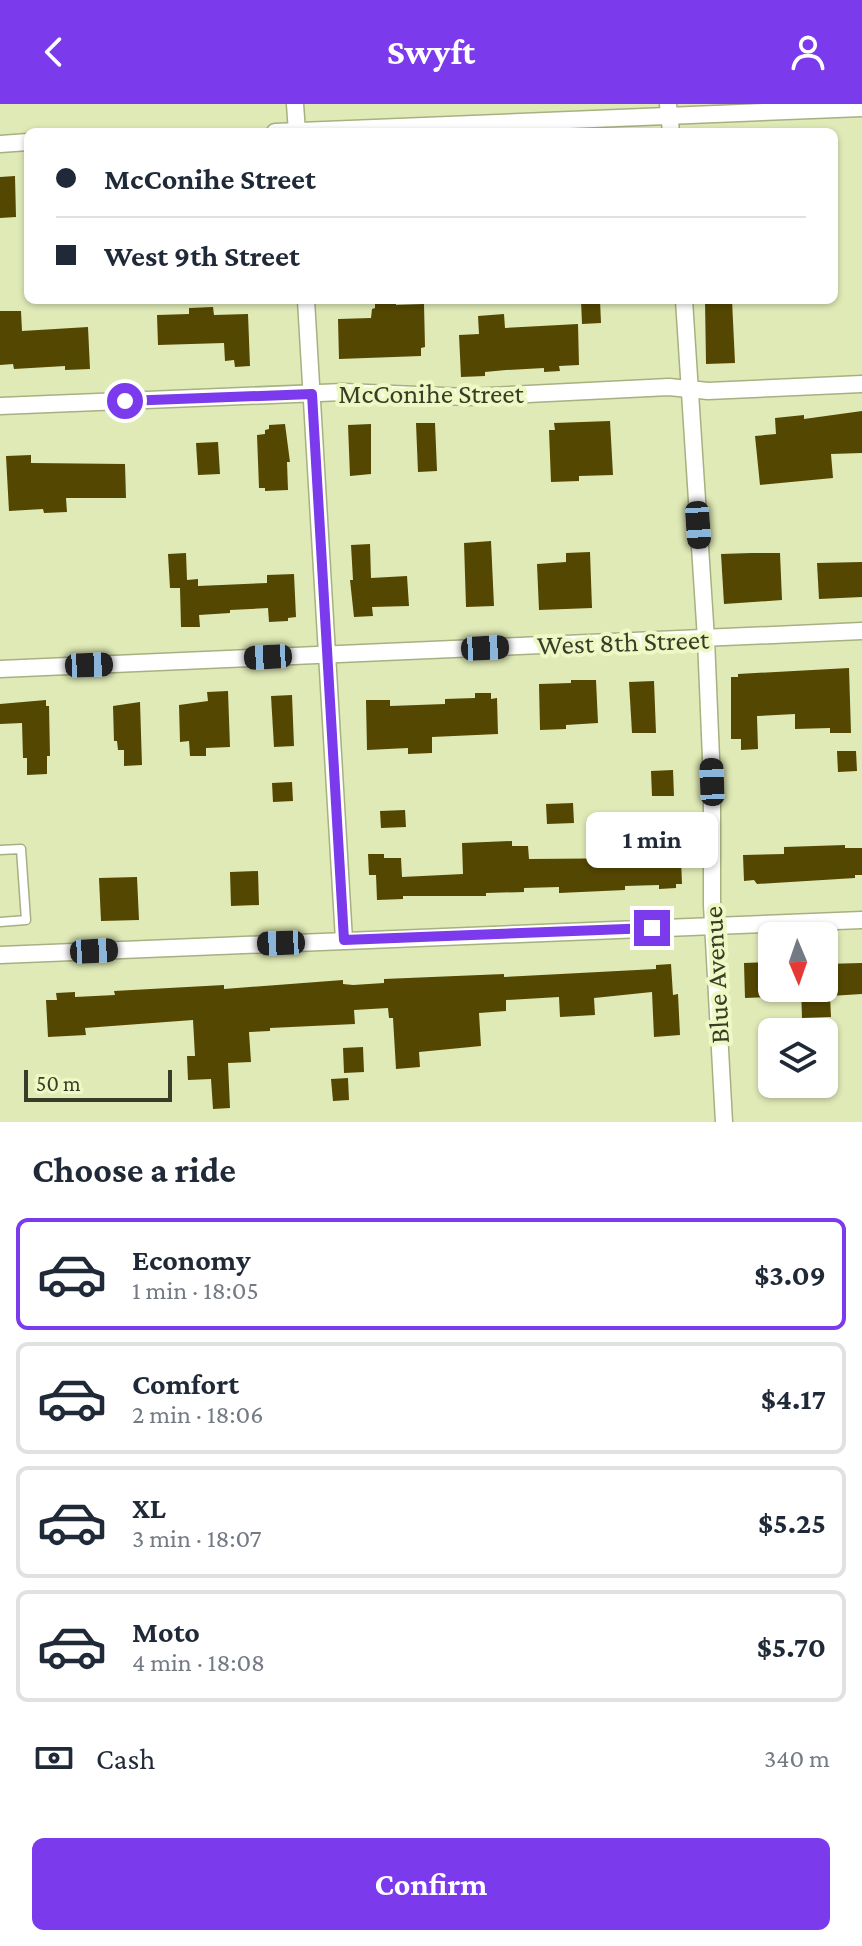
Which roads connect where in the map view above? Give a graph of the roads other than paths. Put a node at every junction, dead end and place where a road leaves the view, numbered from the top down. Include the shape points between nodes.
1 (295, 104) edge
2 (862, 108) edge
3 (669, 117) edge
4 (296, 128) edge
5 (395, 128) edge
6 (24, 142) edge
7 (0, 144) edge
8 (306, 304) edge
9 (684, 304) edge
10 (862, 384) edge
11 (688, 389) junction
12 (312, 394) junction
13 (0, 406) edge
14 (862, 631) edge
15 (706, 639) junction
16 (327, 655) junction
17 (0, 669) edge
18 (0, 850) edge
19 (862, 920) edge
20 (0, 922) edge
21 (714, 926) junction
22 (344, 940) junction
23 (0, 955) edge
24 (724, 1122) edge

1 - 4 street
2 - 3 street
3 - 5 street
6 - 7 street
8 - 12 street
9 - 11 street, Blue Avenue
10 - 11 street, McConihe Street
11 - 12 street, McConihe Street via 468,397
11 - 15 street, Blue Avenue
12 - 13 street, McConihe Street
12 - 16 street
14 - 15 street, West 8th Street
15 - 16 street, West 8th Street
15 - 21 street, Blue Avenue
16 - 17 street, West 8th Street
16 - 22 street
18 - 20 lane via 21,849 26,920
19 - 21 street
21 - 22 street
21 - 24 street, Blue Avenue
22 - 23 street

